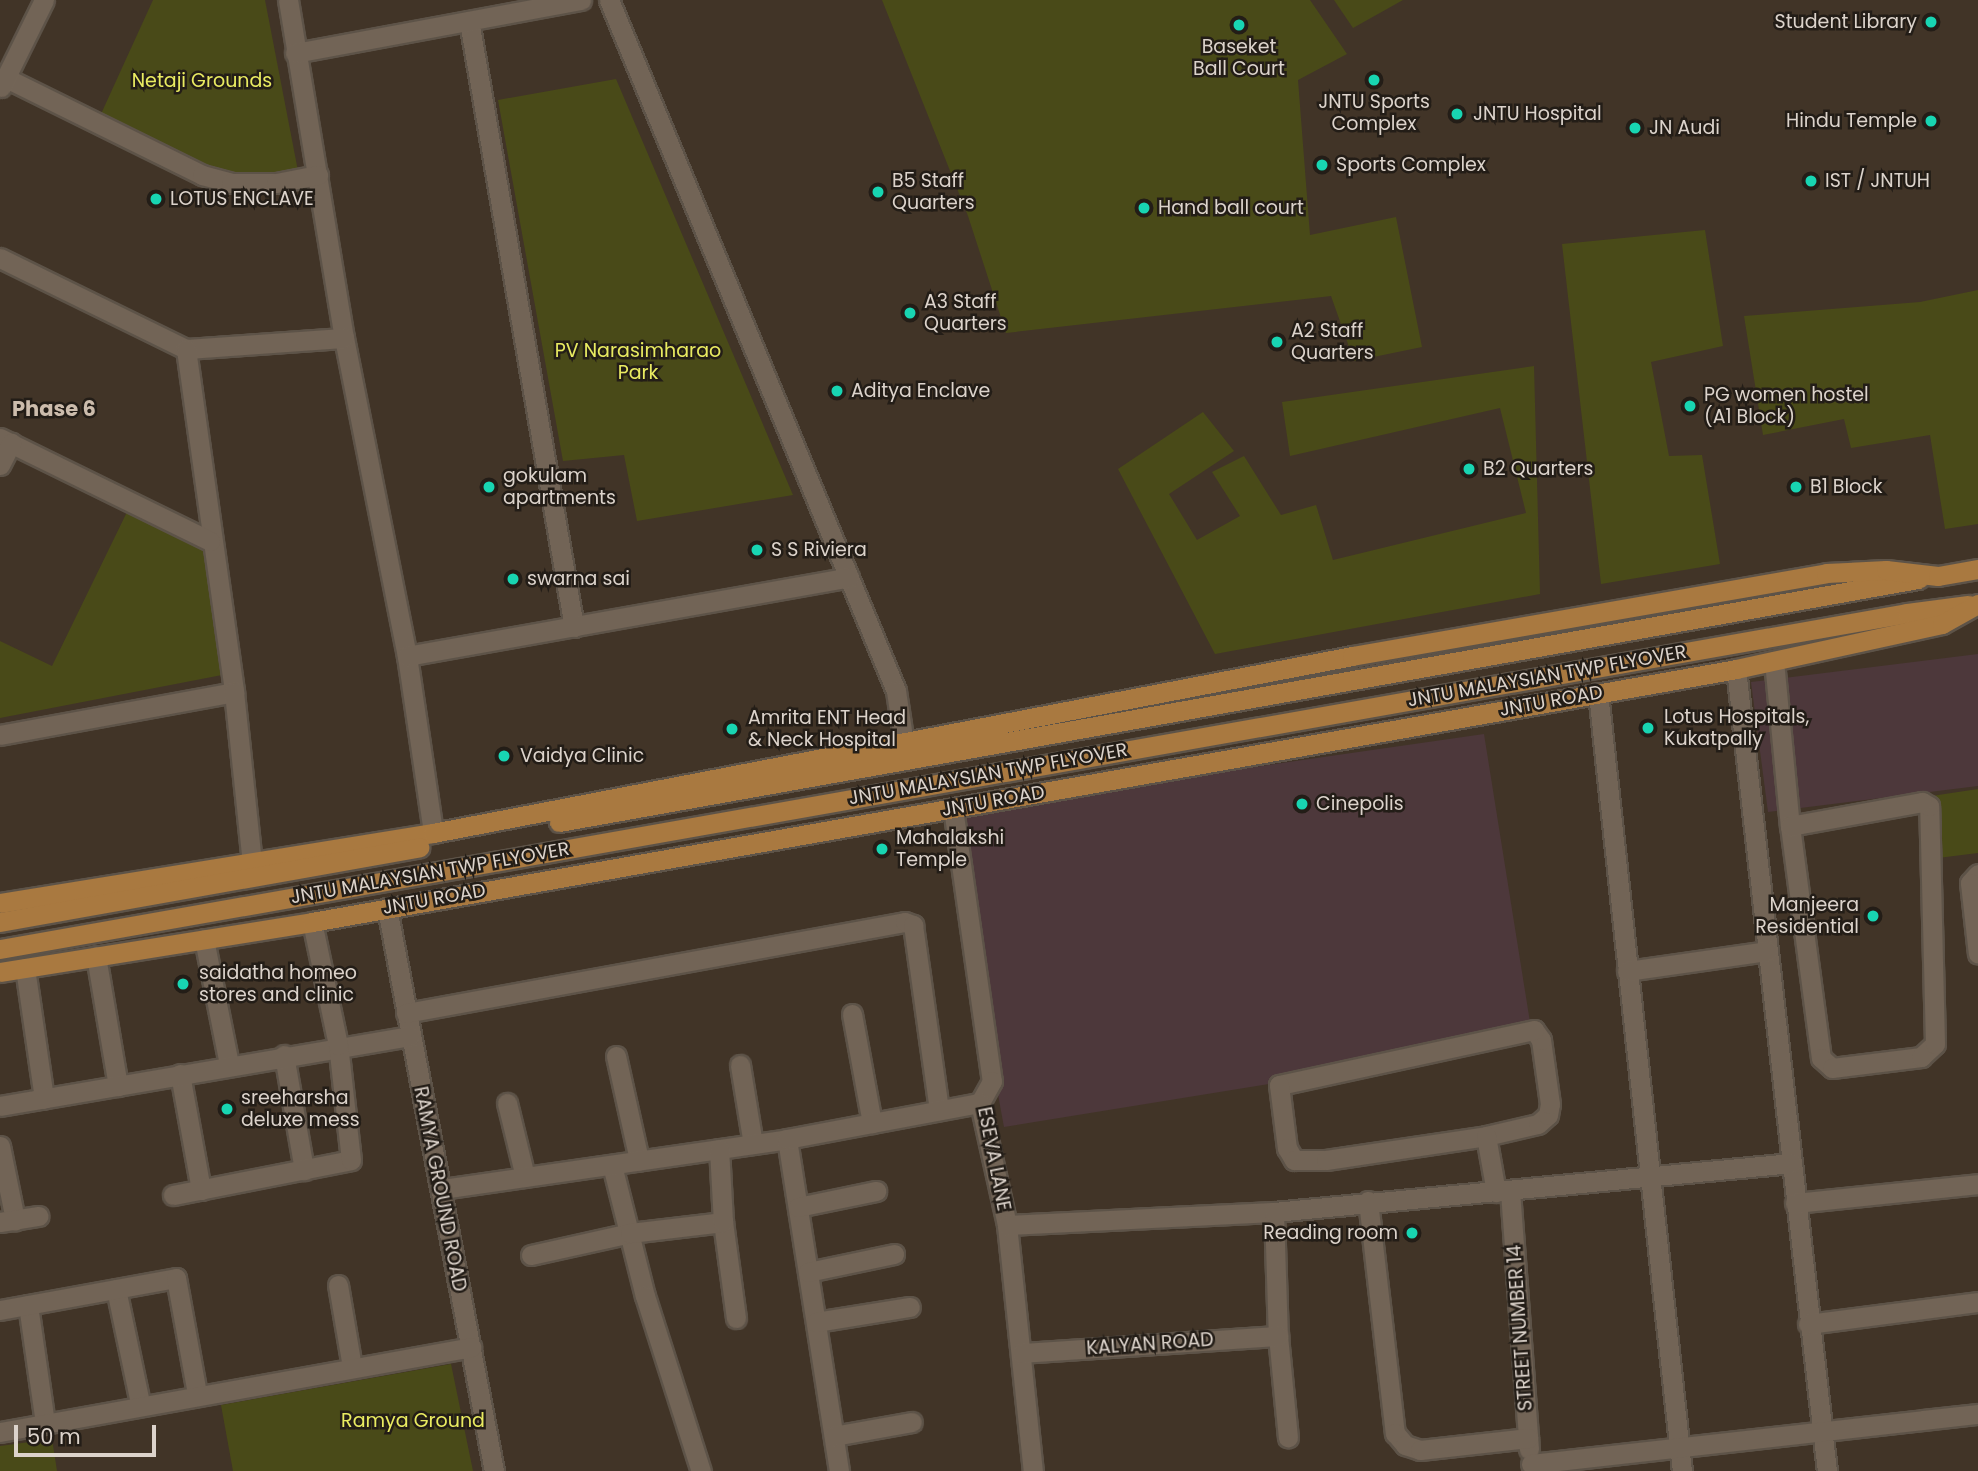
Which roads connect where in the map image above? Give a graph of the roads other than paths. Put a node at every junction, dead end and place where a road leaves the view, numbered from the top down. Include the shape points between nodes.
1 (44, 0) edge
2 (288, 0) edge
3 (581, 0) edge
4 (610, 0) edge
5 (469, 21) junction
6 (295, 53) junction
7 (3, 84) edge
8 (318, 175) junction
9 (0, 258) edge
10 (344, 338) junction
11 (187, 349) junction
12 (5, 440) edge
13 (0, 465) edge
14 (211, 541) junction
15 (1978, 569) edge
16 (1938, 576) junction
17 (849, 577) junction
18 (1978, 604) edge
19 (574, 627) junction
20 (407, 656) junction
21 (1774, 661) junction
22 (1736, 669) junction
23 (234, 692) junction
24 (1598, 693) junction
25 (0, 735) edge
26 (904, 744) junction
27 (953, 808) junction
28 (1790, 826) junction
29 (433, 832) junction
30 (252, 862) junction
31 (1978, 874) edge
32 (0, 903) edge
33 (387, 908) junction
34 (0, 922) edge
35 (312, 922) junction
36 (204, 939) junction
37 (0, 949) edge
38 (1769, 951) junction
39 (1978, 954) edge
40 (96, 956) junction
41 (25, 968) junction
42 (1627, 971) junction
43 (0, 972) edge
44 (407, 1013) junction
45 (852, 1014) dead end
46 (410, 1036) junction
47 (338, 1045) junction
48 (284, 1055) junction
49 (617, 1056) dead end
50 (229, 1064) junction
51 (740, 1065) dead end
52 (180, 1074) junction
53 (118, 1086) junction
54 (44, 1099) junction
55 (980, 1102) junction
56 (507, 1103) dead end
57 (0, 1106) edge
58 (939, 1110) junction
59 (872, 1123) junction
60 (1486, 1136) junction
61 (787, 1139) junction
62 (753, 1144) junction
63 (0, 1146) edge
64 (719, 1149) junction
65 (639, 1160) junction
66 (1792, 1163) junction
67 (612, 1165) junction
68 (304, 1170) junction
69 (525, 1177) junction
70 (1649, 1177) junction
71 (1978, 1184) edge
72 (442, 1189) junction
73 (201, 1190) junction
74 (876, 1191) dead end
75 (1503, 1192) junction
76 (173, 1195) dead end
77 (1368, 1201) junction
78 (1795, 1203) junction
79 (798, 1207) junction
80 (1274, 1212) junction
81 (39, 1216) dead end
82 (8, 1221) edge
83 (723, 1222) junction
84 (1007, 1225) junction
85 (629, 1233) junction
86 (894, 1254) dead end
87 (531, 1255) dead end
88 (808, 1272) junction
89 (338, 1285) dead end
90 (116, 1289) junction
91 (1978, 1302) edge
92 (28, 1305) junction
93 (910, 1307) dead end
94 (0, 1310) edge
95 (736, 1318) dead end
96 (816, 1322) junction
97 (1808, 1324) junction
98 (1278, 1336) junction
99 (471, 1346) junction
100 (1022, 1353) junction
101 (352, 1367) junction
102 (197, 1393) junction
103 (140, 1403) junction
104 (1978, 1414) edge
105 (912, 1422) dead end
106 (45, 1423) junction
107 (0, 1432) edge
108 (1820, 1432) junction
109 (834, 1436) junction
110 (1288, 1438) dead end
111 (1528, 1438) junction
112 (1679, 1447) junction
113 (1531, 1468) edge
114 (494, 1471) edge
115 (701, 1471) edge
116 (839, 1471) edge
117 (1033, 1471) edge
118 (1682, 1471) edge
119 (1827, 1471) edge

1 - 7 street
2 - 6 street
3 - 5 street
4 - 17 street
5 - 6 street
5 - 19 street
6 - 8 street
7 - 8 street via 202,175 231,183 276,183
8 - 10 street
9 - 11 street
10 - 11 street
10 - 20 street
11 - 14 street
12 - 13 street
12 - 14 street
14 - 23 street
15 - 16 main road
16 - 26 main road via 1886,569 1826,573 1352,656
16 - 34 main road, JNTU MALAYSIAN TWP FLYOVER
17 - 19 street
17 - 26 street via 895,691
18 - 21 main road, JNTU ROAD via 1942,624
18 - 37 main road, JNTU MALAYSIAN TWP FLYOVER via 1907,612
19 - 20 street
20 - 29 street
21 - 22 main road, JNTU ROAD
21 - 28 street
22 - 24 main road, JNTU ROAD
22 - 38 street
23 - 25 street
23 - 30 street
24 - 27 main road, JNTU ROAD
24 - 42 street
26 - 29 main road
27 - 33 main road, JNTU ROAD
27 - 55 street, ESEVA LANE via 992,1081
28 - 28 street via 1821,1058 1832,1068 1921,1057 1935,1044 1929,806 1922,802
29 - 30 main road
30 - 32 main road
31 - 39 street via 1970,883
33 - 35 main road, JNTU ROAD
33 - 44 street, RAMYA GROUND ROAD
35 - 36 main road, JNTU ROAD
35 - 47 street
36 - 40 main road, JNTU ROAD
36 - 50 street
38 - 42 street
38 - 66 street
40 - 41 main road, JNTU ROAD
40 - 53 street
41 - 43 main road, JNTU ROAD
41 - 54 street
42 - 70 street
44 - 46 street, RAMYA GROUND ROAD
44 - 58 street via 905,922 913,925
45 - 59 street
46 - 47 street
46 - 72 street, RAMYA GROUND ROAD
47 - 48 street
47 - 68 street via 353,1154 345,1163
48 - 50 street
48 - 68 street
49 - 65 street
50 - 52 street
51 - 62 street
52 - 53 street
52 - 73 street
53 - 54 street
54 - 57 street
55 - 58 street
55 - 84 street, ESEVA LANE
56 - 69 street
58 - 59 street
59 - 61 street
60 - 60 street via 1326,1160 1294,1160 1287,1148 1279,1085 1534,1030 1545,1066 1548,1115 1538,1124
60 - 75 street, STREET NUMBER 14
61 - 62 street
61 - 79 street
62 - 64 street
63 - 82 street
64 - 65 street
64 - 83 street
65 - 67 street
66 - 70 street
66 - 78 street
67 - 69 street
67 - 85 street
68 - 73 street
69 - 72 street
70 - 75 street
70 - 112 street
71 - 78 street
72 - 99 street, RAMYA GROUND ROAD
73 - 76 street
74 - 79 street
75 - 77 street
75 - 111 street, STREET NUMBER 14
77 - 80 street
77 - 111 street via 1395,1433 1405,1445 1420,1450
78 - 97 street
79 - 88 street
80 - 84 street
80 - 98 street
81 - 82 street
83 - 85 street
83 - 95 street
84 - 100 street, ESEVA LANE
85 - 87 street
85 - 115 street
86 - 88 street
88 - 96 street
89 - 101 street
90 - 92 street
90 - 102 street via 176,1278
90 - 103 street
91 - 97 street
92 - 94 street
92 - 106 street
93 - 96 street
96 - 109 street
97 - 108 street
98 - 100 street, KALYAN ROAD
98 - 110 street
99 - 101 street
99 - 114 street, RAMYA GROUND ROAD
100 - 117 street, ESEVA LANE
101 - 102 street
102 - 103 street
103 - 106 street
104 - 108 street
105 - 109 street
106 - 107 street
108 - 112 street
108 - 119 street
109 - 116 street
111 - 113 street, STREET NUMBER 14
112 - 113 street
112 - 118 street

